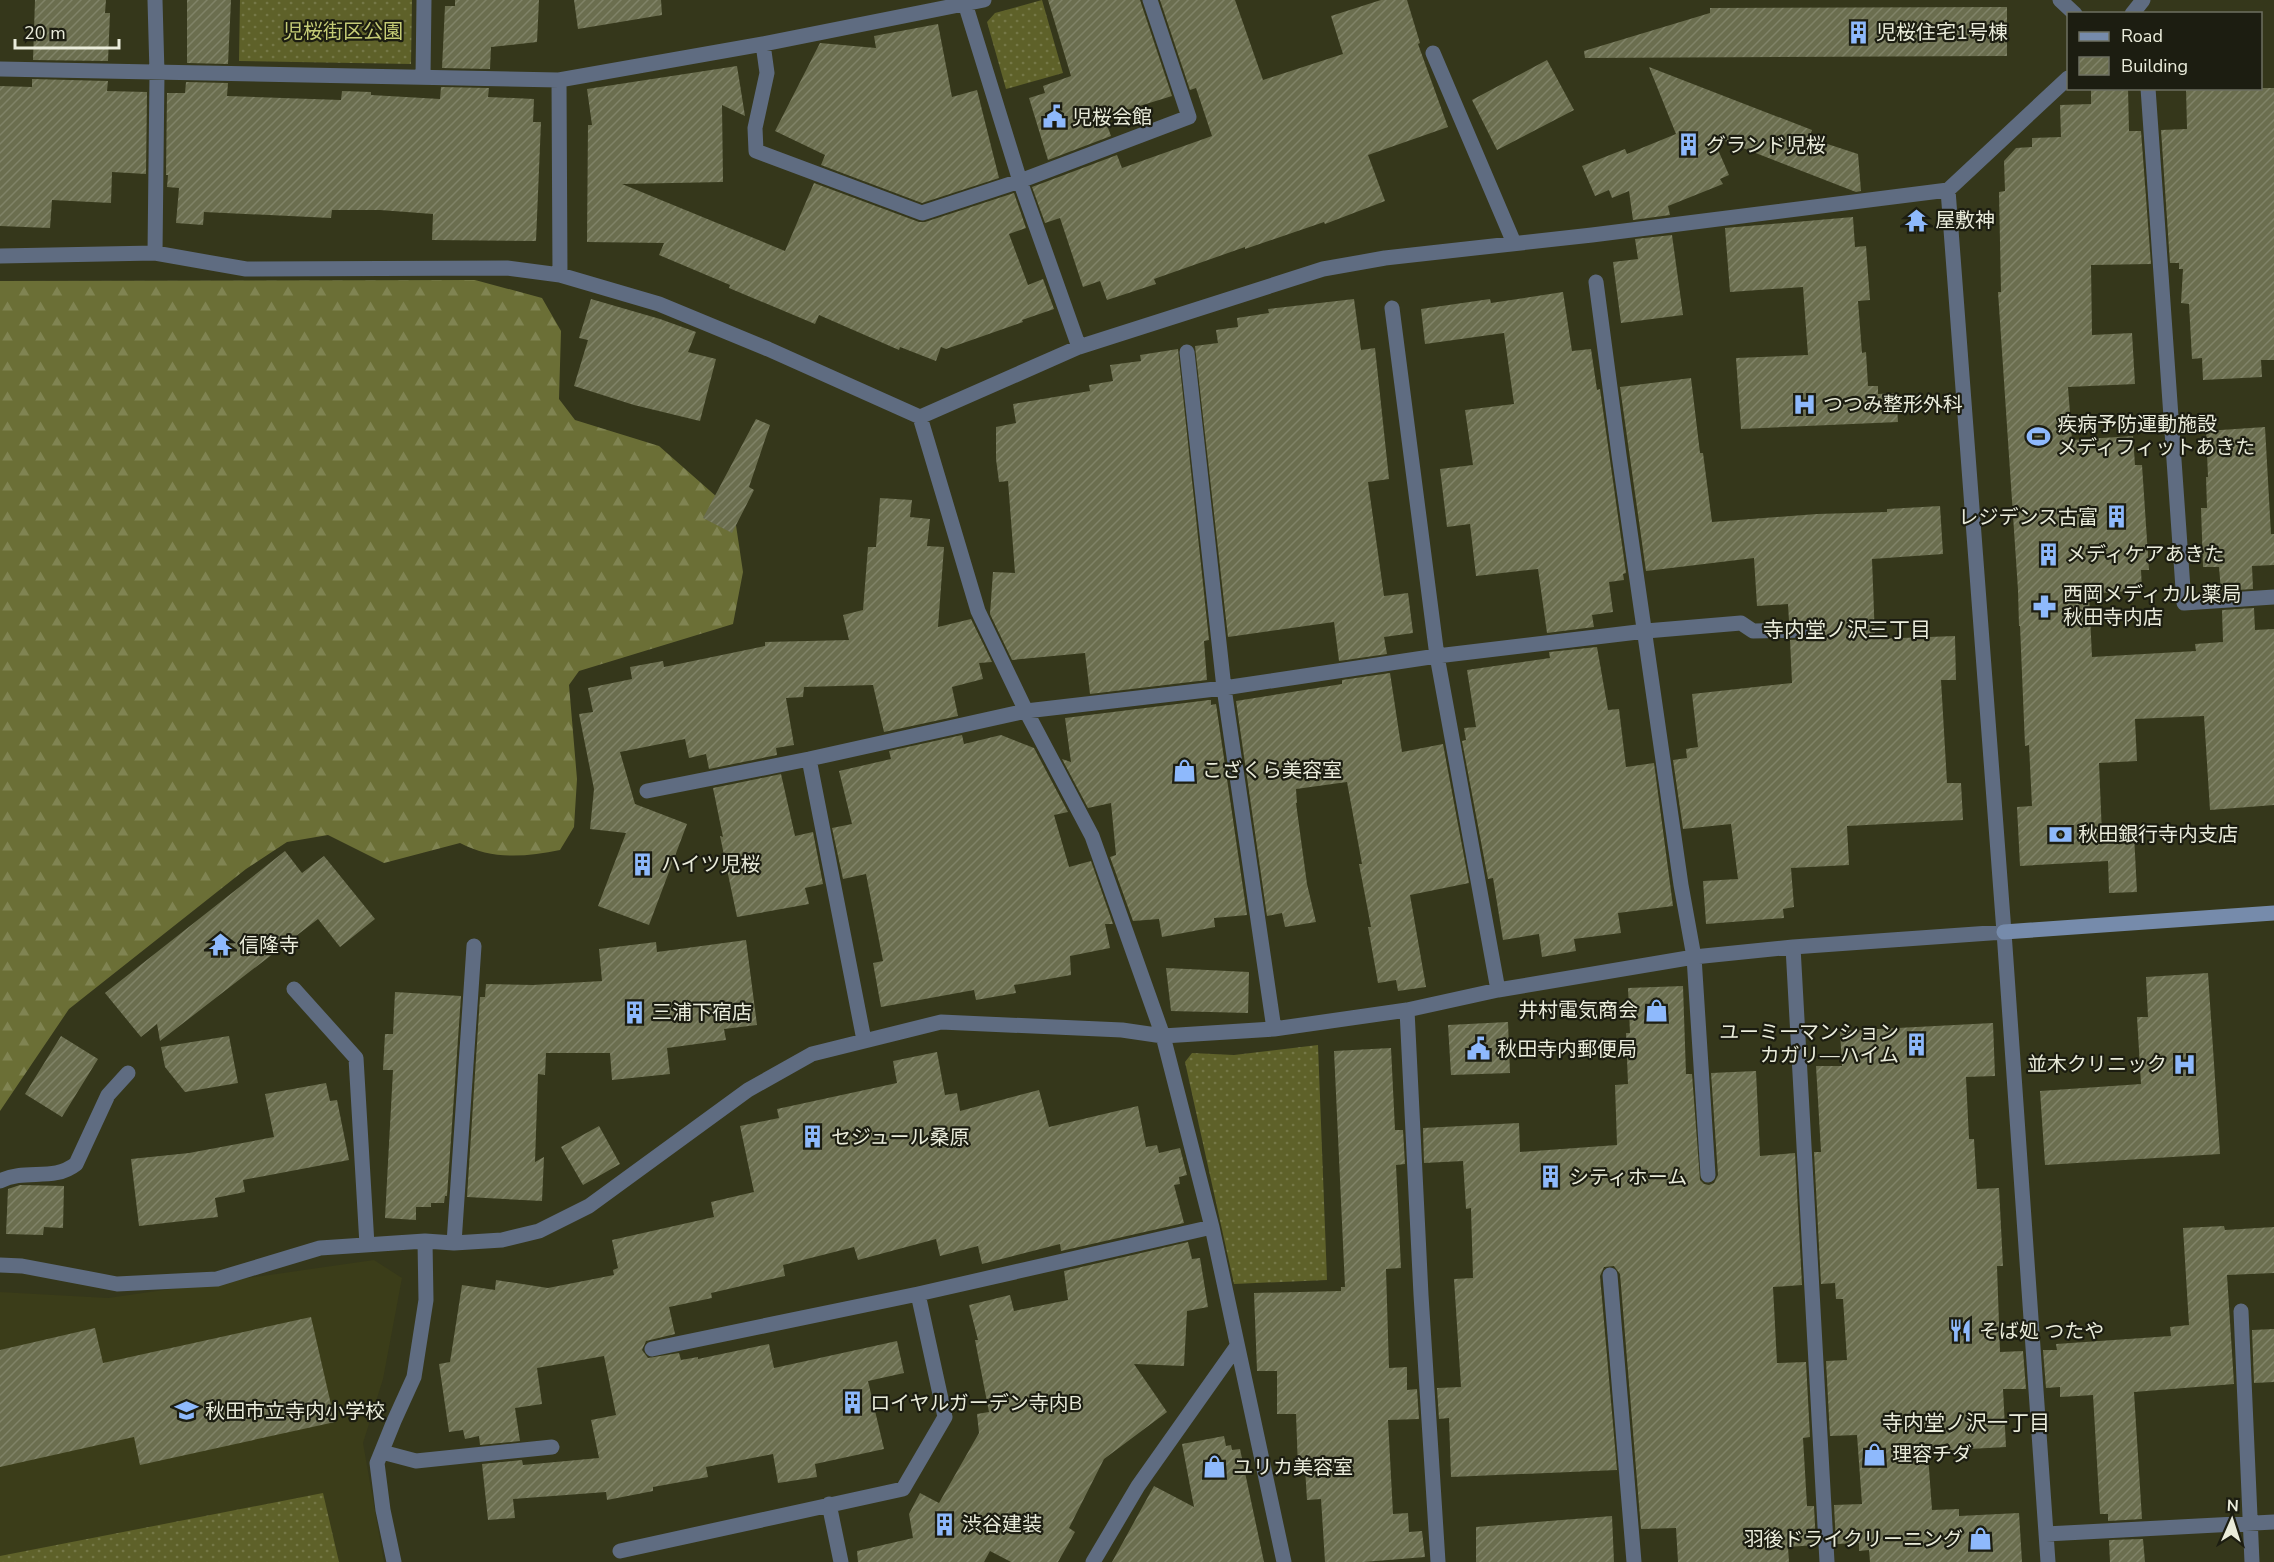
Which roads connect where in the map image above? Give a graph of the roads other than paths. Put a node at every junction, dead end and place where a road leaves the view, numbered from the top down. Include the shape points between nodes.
1 (155, 0) edge
2 (424, 0) edge
3 (984, 0) edge
4 (1150, 0) edge
5 (2060, 0) edge
6 (2143, 0) edge
7 (964, 1) edge
8 (2073, 12) edge
9 (2134, 12) edge
10 (763, 44) junction
11 (1433, 53) dead end
12 (0, 69) edge
13 (157, 73) junction
14 (423, 77) junction
15 (2067, 79) edge
16 (560, 80) junction
17 (2148, 90) edge
18 (1020, 181) junction
19 (1948, 190) junction
20 (1514, 243) junction
21 (155, 254) junction
22 (0, 256) edge
23 (560, 275) junction
24 (1596, 282) dead end
25 (1392, 308) dead end
26 (1079, 347) junction
27 (1187, 352) dead end
28 (920, 417) junction
29 (2274, 597) edge
30 (1812, 630) dead end
31 (1646, 631) junction
32 (1437, 656) junction
33 (1224, 688) junction
34 (1026, 711) junction
35 (809, 759) junction
36 (648, 791) dead end
37 (2274, 913) edge
38 (2004, 932) junction
39 (474, 946) dead end
40 (1793, 947) junction
41 (1694, 957) junction
42 (294, 989) dead end
43 (1498, 990) junction
44 (1407, 1010) junction
45 (1274, 1029) junction
46 (1163, 1036) junction
47 (864, 1040) junction
48 (128, 1073) dead end
49 (1708, 1175) dead end
50 (0, 1181) edge
51 (1212, 1227) junction
52 (425, 1241) junction
53 (454, 1243) junction
54 (367, 1245) junction
55 (0, 1266) edge
56 (1610, 1275) dead end
57 (918, 1294) junction
58 (2241, 1311) dead end
59 (1237, 1346) junction
60 (652, 1349) dead end
61 (552, 1447) dead end
62 (382, 1452) junction
63 (829, 1504) junction
64 (2250, 1522) junction
65 (2274, 1522) edge
66 (2046, 1534) junction
67 (620, 1551) dead end
68 (394, 1562) edge
69 (841, 1562) edge
70 (1093, 1562) edge
71 (1284, 1562) edge
72 (1438, 1562) edge
73 (1634, 1562) edge
74 (1827, 1562) edge
75 (2048, 1562) edge
76 (2252, 1562) edge

1 - 13 street
2 - 14 street
3 - 7 street
4 - 18 street via 1189,117
5 - 8 street
6 - 9 street
7 - 10 street
7 - 18 street
10 - 16 street
10 - 18 street via 767,73 755,128 756,151 922,213
11 - 20 street
12 - 13 street
13 - 14 street
13 - 21 street
14 - 16 street
15 - 19 street
16 - 23 street
17 - 29 street via 2184,603
18 - 26 street
19 - 20 street
19 - 38 street
20 - 26 street via 1323,269
21 - 22 street
21 - 23 street via 246,268 507,268
23 - 28 street via 659,304
24 - 31 street
25 - 32 street
26 - 28 street
27 - 33 street
28 - 34 street via 978,611
30 - 31 street via 1753,631 1741,623
31 - 32 street
31 - 41 street
32 - 33 street
32 - 43 street
33 - 34 street
33 - 45 street
34 - 35 street
34 - 46 street via 1092,836
35 - 36 street
35 - 47 street
37 - 38 street
38 - 40 street
38 - 66 street
39 - 53 street
40 - 41 street
40 - 74 street
41 - 43 street
41 - 49 street
42 - 54 street via 356,1058
43 - 44 street
44 - 45 street
44 - 72 street
45 - 46 street
46 - 47 street via 1122,1030 941,1022
46 - 51 street
47 - 53 street via 812,1054 748,1090 589,1206 539,1231 502,1240
48 - 50 street via 108,1095 76,1164 66,1172 13,1174
51 - 57 street
51 - 59 street
52 - 53 street
52 - 54 street
52 - 62 street via 426,1300 414,1377
54 - 55 street via 320,1248 217,1279 117,1284 22,1266
56 - 73 street
57 - 60 street
57 - 63 street via 945,1417 903,1489
58 - 64 street
59 - 70 street via 1138,1486
59 - 71 street
61 - 62 street via 416,1461
62 - 68 street via 377,1463
63 - 67 street
63 - 69 street
64 - 65 street
64 - 66 street
64 - 76 street
66 - 75 street

